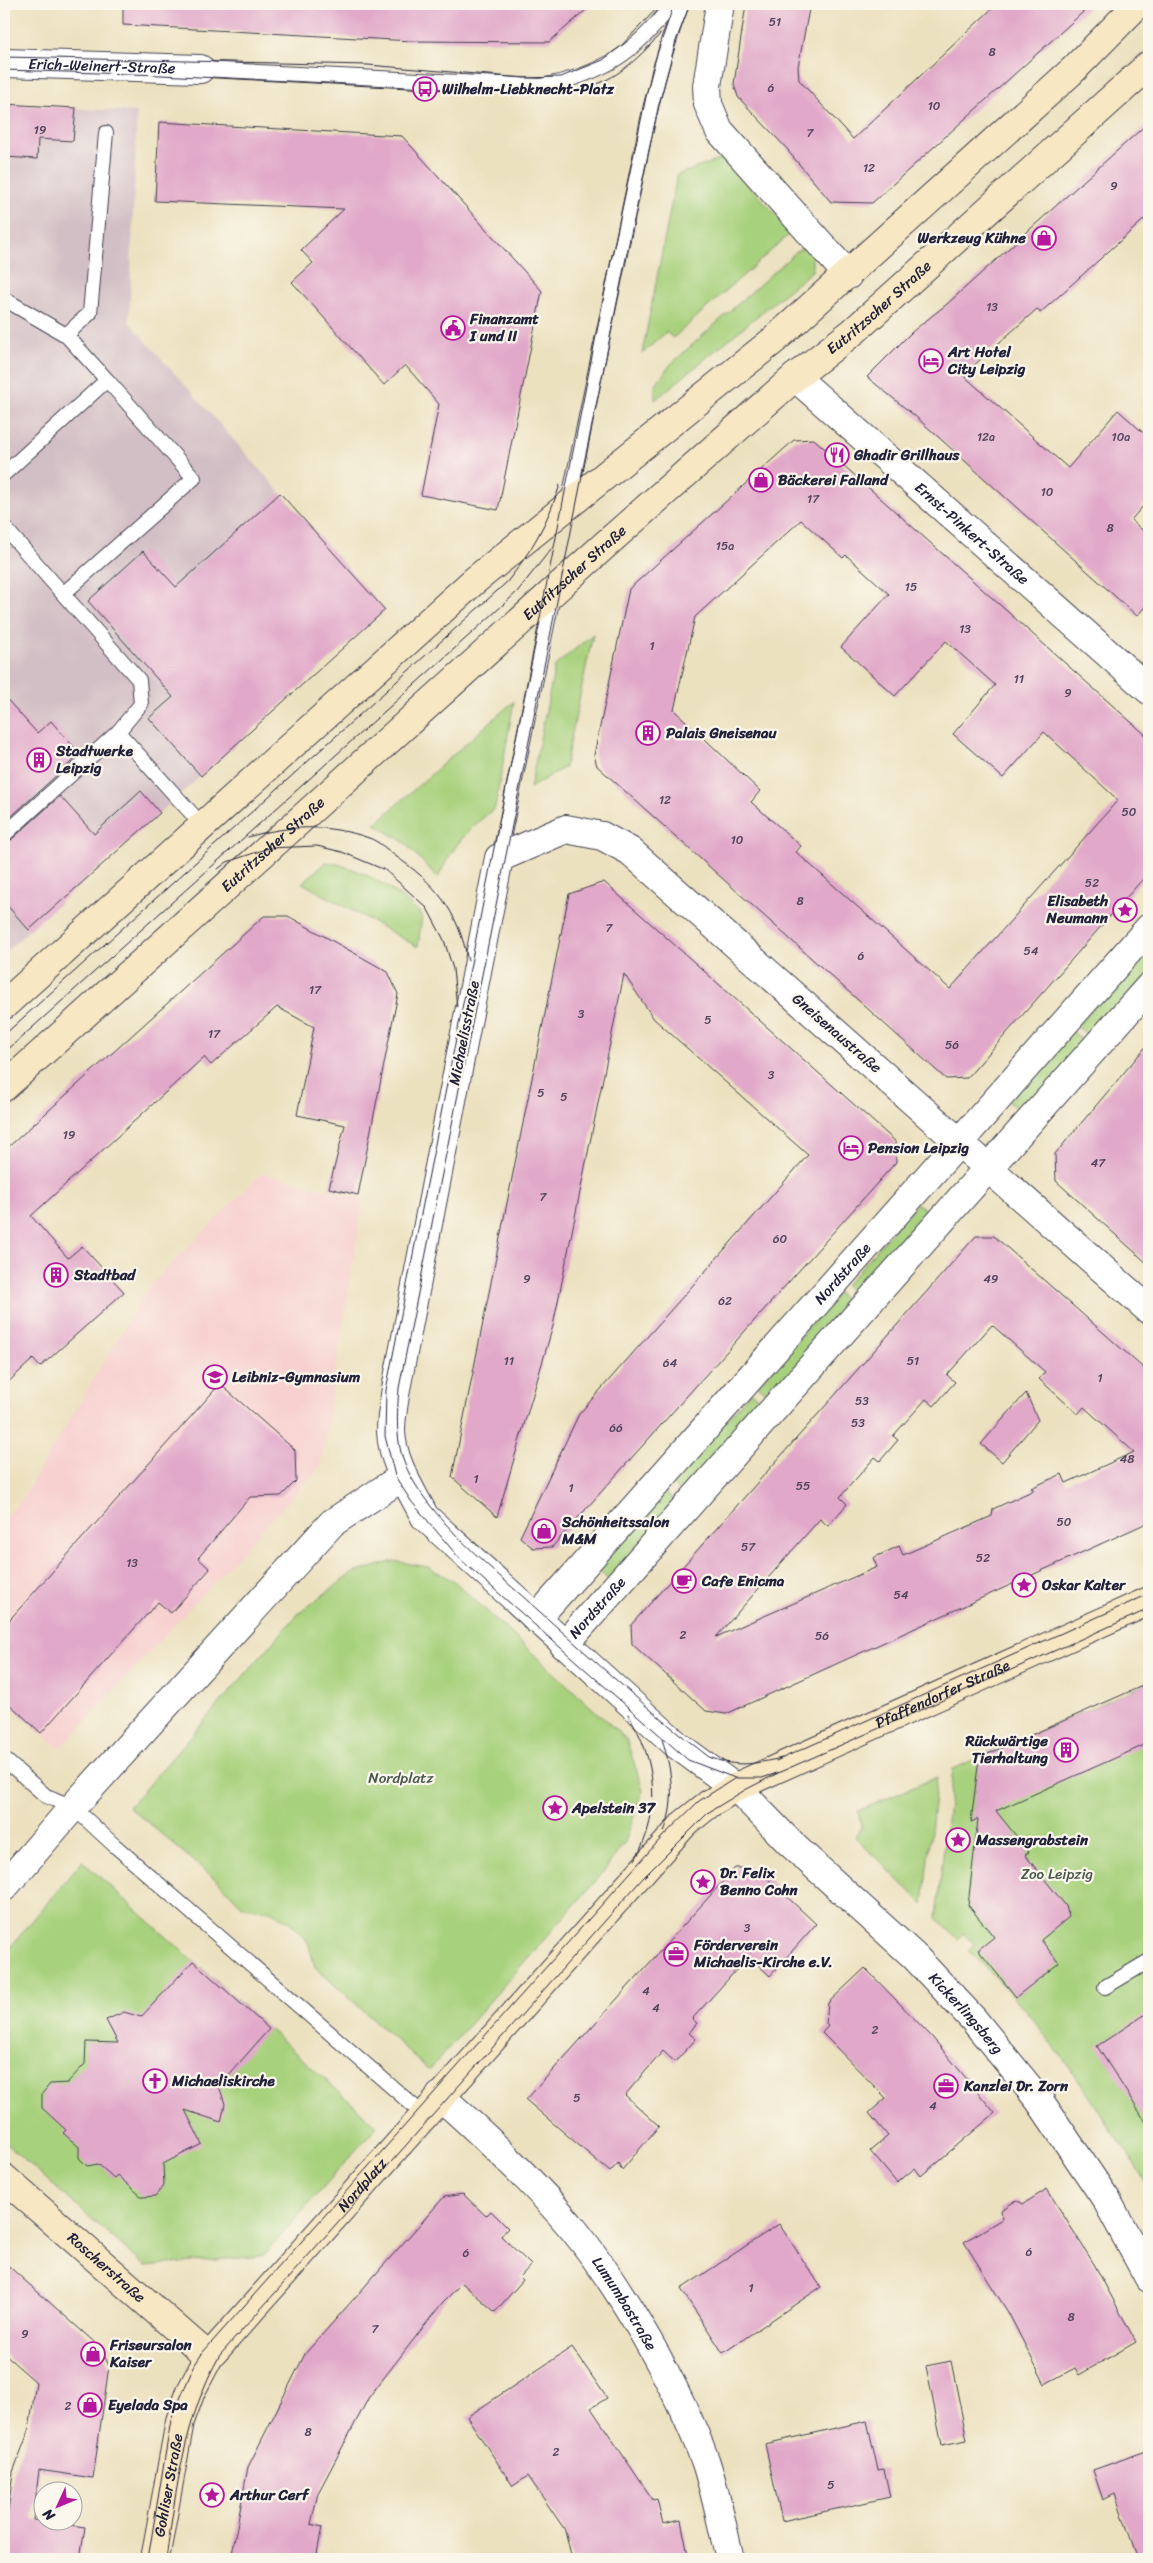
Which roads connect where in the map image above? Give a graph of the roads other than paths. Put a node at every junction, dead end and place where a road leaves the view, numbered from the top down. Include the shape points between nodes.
1 (672, 4) edge
2 (682, 4) edge
3 (720, 4) edge
4 (1138, 4) edge
5 (4, 63) edge
6 (1149, 65) edge
7 (200, 69) joint
8 (106, 133) dead end
9 (848, 274) junction
10 (4, 299) edge
11 (66, 335) junction
12 (795, 377) junction
13 (107, 380) junction
14 (4, 474) edge
15 (568, 504) junction
16 (4, 527) edge
17 (554, 591) junction
18 (63, 594) junction
19 (1149, 690) edge
20 (118, 732) junction
21 (202, 825) junction
22 (4, 835) edge
23 (499, 858) junction
24 (1149, 928) edge
25 (1149, 987) edge
26 (4, 1005) edge
27 (4, 1087) edge
28 (960, 1142) junction
29 (989, 1168) junction
30 (1149, 1310) edge
31 (404, 1476) junction
32 (1149, 1601) edge
33 (536, 1619) junction
34 (564, 1645) junction
35 (4, 1759) edge
36 (736, 1787) junction
37 (73, 1807) junction
38 (4, 1887) edge
39 (1149, 1961) edge
40 (1106, 1987) dead end
41 (432, 2105) junction
42 (4, 2178) edge
43 (1149, 2278) edge
44 (209, 2358) junction
45 (155, 2559) edge
46 (730, 2559) edge

1 - 7 lane via 648,33 614,62 584,76 541,86
2 - 15 lane via 651,105
3 - 9 street via 707,86 708,104 719,130
4 - 9 main road via 1072,71
5 - 7 street, Erich-Weinert-Straße
6 - 12 main road, Eutritzscher Straße via 854,331
8 - 11 lane via 90,313
9 - 15 main road via 774,340
10 - 11 lane
11 - 13 lane
12 - 17 main road, Eutritzscher Straße
12 - 19 street, Ernst-Pinkert-Straße
13 - 14 lane
13 - 18 lane via 194,478
15 - 21 main road via 474,580
16 - 18 lane
17 - 23 lane, Michaelisstraße
17 - 27 main road, Eutritzscher Straße
18 - 20 lane via 139,680 141,704
20 - 21 lane
20 - 22 lane
21 - 26 main road
23 - 28 street, Gneisenaustraße via 566,829 602,836 630,851
23 - 31 street, Michaelisstraße via 396,1388 391,1430 393,1448
24 - 28 street, Nordstraße
25 - 29 street, Nordstraße
28 - 29 street, Gneisenaustraße
28 - 33 street, Nordstraße
29 - 30 street, Gneisenaustraße
29 - 34 street, Nordstraße
31 - 33 street via 425,1517
31 - 37 street via 332,1523
32 - 36 main road, Pfaffendorfer Straße
33 - 34 street
34 - 36 street via 677,1745
35 - 37 lane via 46,1796
36 - 41 main road, Nordplatz via 685,1823
36 - 43 street, Kickerlingsberg via 790,1843 915,1957 973,2019 1039,2100 1106,2199
37 - 38 street
37 - 41 lane
39 - 40 lane
41 - 44 main road, Nordplatz
41 - 46 street, Lumumbastraße via 499,2151 574,2230 620,2295 664,2370 705,2461
42 - 44 main road, Roscherstraße
44 - 45 main road, Gohliser Straße via 191,2391 180,2421

